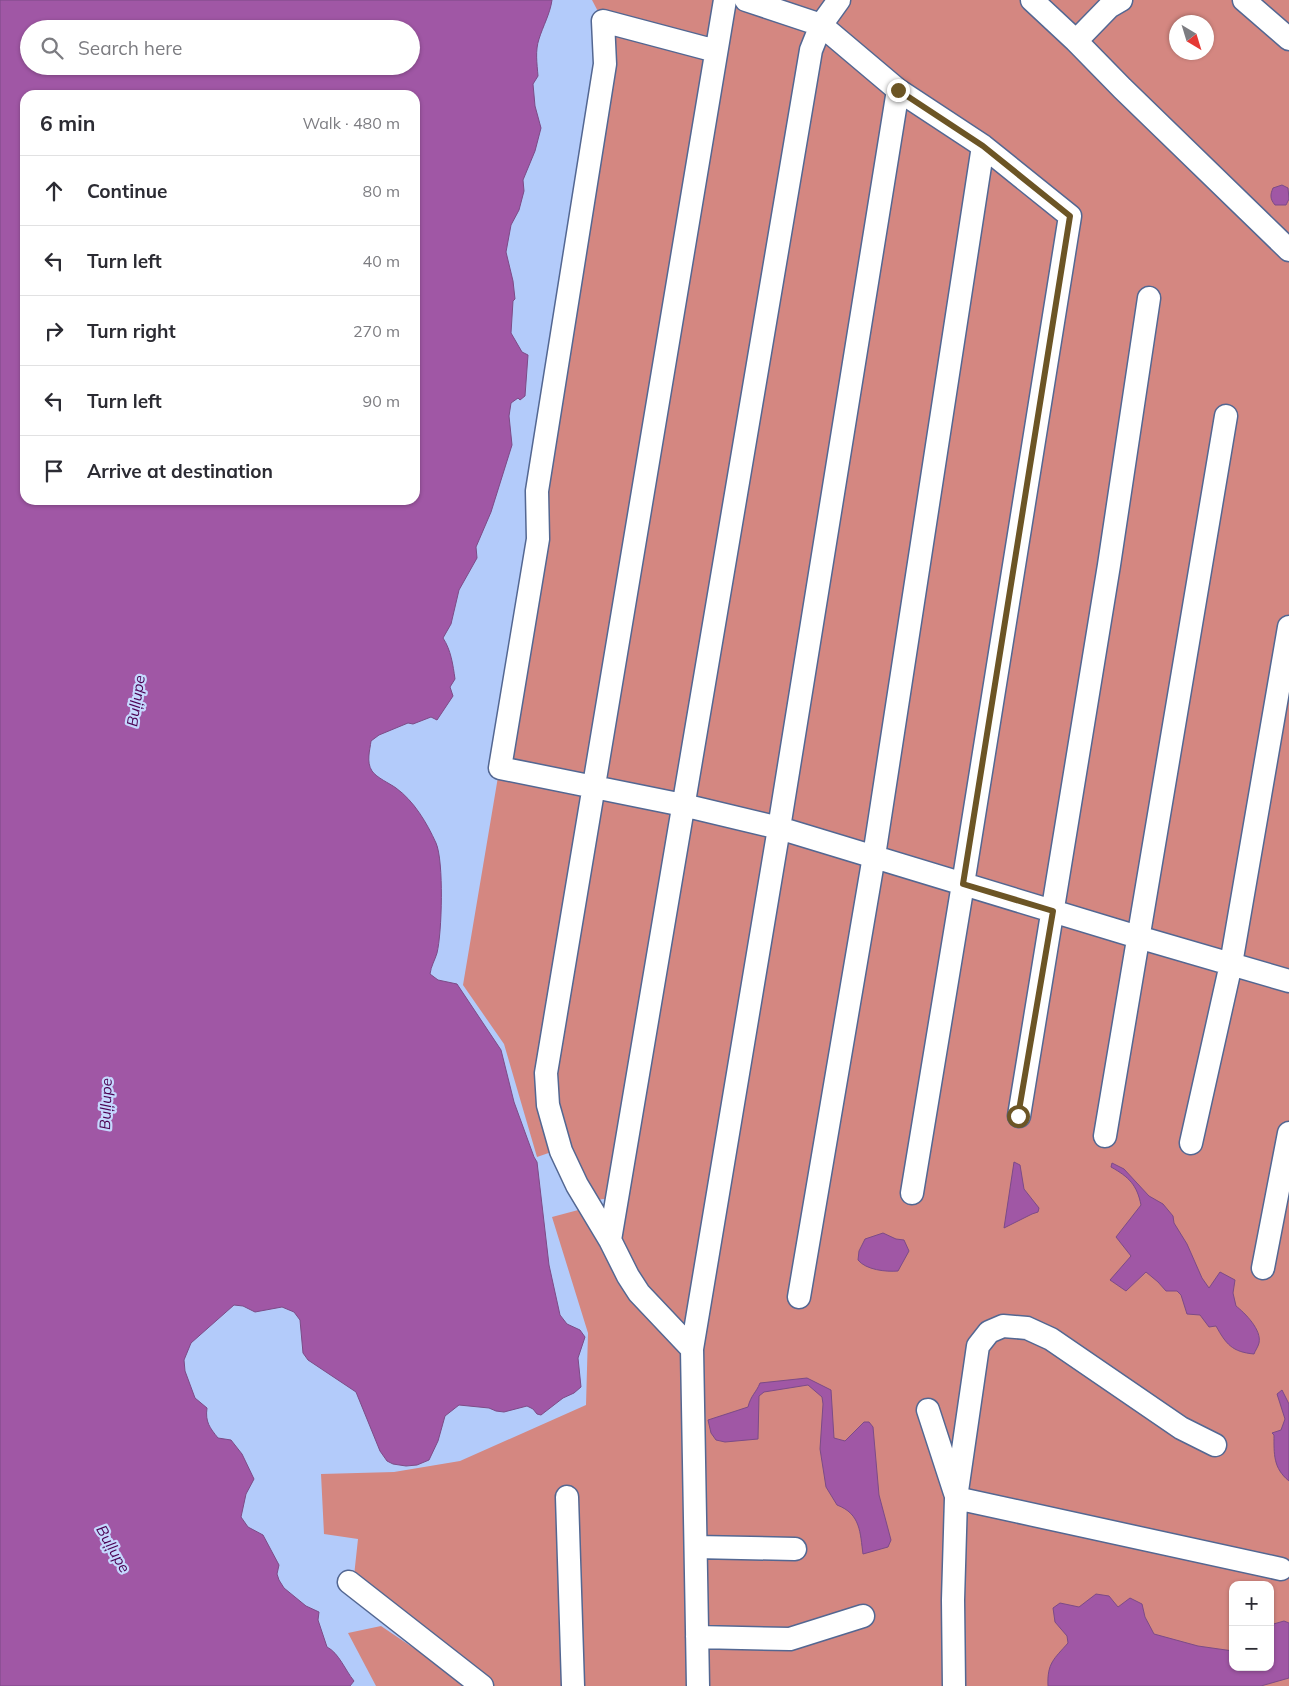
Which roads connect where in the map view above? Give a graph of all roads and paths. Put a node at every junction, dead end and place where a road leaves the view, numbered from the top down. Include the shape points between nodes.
1 (725, 0) edge
2 (746, 0) edge
3 (839, 0) edge
4 (1032, 0) edge
5 (1121, 0) edge
6 (1257, 3) edge
7 (821, 25) junction
8 (1289, 40) edge
9 (1076, 41) junction
10 (716, 51) junction
11 (898, 90) junction
12 (983, 146) junction
13 (1289, 250) edge
14 (1149, 298) dead end
15 (1226, 416) dead end
16 (1289, 627) edge
17 (593, 787) junction
18 (684, 805) junction
19 (779, 828) junction
20 (874, 856) junction
21 (963, 884) junction
22 (1053, 911) junction
23 (1138, 937) junction
24 (1231, 964) junction
25 (1289, 981) edge
26 (1018, 1116) dead end
27 (1289, 1133) edge
28 (1105, 1136) dead end
29 (1191, 1143) dead end
30 (912, 1193) dead end
31 (610, 1240) junction
32 (1263, 1268) dead end
33 (799, 1297) dead end
34 (692, 1349) junction
35 (928, 1410) dead end
36 (1215, 1445) dead end
37 (568, 1497) dead end
38 (956, 1498) junction
39 (696, 1547) junction
40 (795, 1549) dead end
41 (1281, 1570) dead end
42 (348, 1582) dead end
43 (863, 1616) dead end
44 (697, 1637) junction
45 (482, 1686) edge
46 (573, 1686) edge
47 (698, 1686) edge
48 (954, 1686) edge

1 - 10 street
2 - 7 street
3 - 7 street
4 - 9 street
5 - 9 street via 1109,7
6 - 8 street
7 - 11 street
7 - 18 street via 811,50
9 - 13 street
10 - 17 street
10 - 17 street via 603,21 605,64 537,491 538,539 500,768
11 - 12 street
11 - 19 street
12 - 20 street
12 - 21 street via 1070,216
14 - 22 street via 1110,565
15 - 23 street
16 - 24 street
17 - 18 street
17 - 31 street via 546,1073 548,1105 561,1152
18 - 19 street
18 - 31 street
19 - 20 street
19 - 34 street
20 - 21 street
20 - 33 street
21 - 22 street
21 - 30 street
22 - 23 street
22 - 26 street
23 - 24 street
23 - 28 street
24 - 25 street
24 - 29 street
27 - 32 street
31 - 34 street via 639,1293
34 - 39 street
35 - 38 street
36 - 38 street via 1181,1428 1051,1339 1027,1328 1002,1326 989,1332 978,1346
37 - 46 street
38 - 41 street
38 - 48 street
39 - 40 street
39 - 44 street
42 - 45 street
43 - 44 street via 790,1639
44 - 47 street

